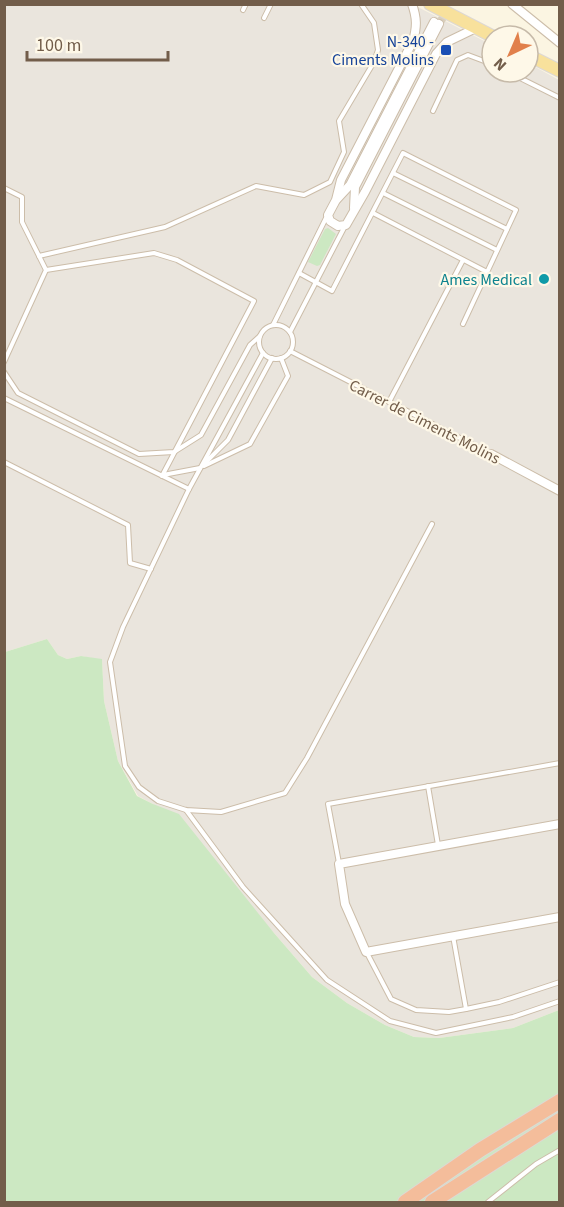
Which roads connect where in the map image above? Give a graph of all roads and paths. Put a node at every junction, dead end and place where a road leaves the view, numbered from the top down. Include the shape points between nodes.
1 (246, 4) edge
2 (271, 4) edge
3 (361, 4) edge
4 (412, 4) edge
5 (430, 4) edge
6 (512, 4) edge
7 (243, 10) dead end
8 (264, 18) dead end
9 (476, 28) junction
10 (480, 30) edge
11 (560, 43) edge
12 (480, 60) edge
13 (540, 61) edge
14 (560, 71) edge
15 (532, 84) edge
16 (560, 98) edge
17 (433, 111) dead end
18 (393, 173) junction
19 (4, 188) edge
20 (383, 193) junction
21 (336, 200) junction
22 (354, 209) junction
23 (373, 213) junction
24 (328, 215) junction
25 (346, 225) junction
26 (507, 229) junction
27 (497, 250) junction
28 (39, 256) junction
29 (463, 260) junction
30 (46, 270) junction
31 (487, 272) junction
32 (299, 273) junction
33 (316, 282) junction
34 (463, 324) dead end
35 (273, 325) junction
36 (290, 332) junction
37 (260, 336) junction
38 (290, 351) junction
39 (263, 352) junction
40 (272, 358) junction
41 (281, 358) junction
42 (4, 362) edge
43 (4, 372) edge
44 (4, 398) edge
45 (389, 402) junction
46 (174, 452) junction
47 (491, 454) joint
48 (4, 462) edge
49 (201, 468) junction
50 (162, 476) junction
51 (189, 489) junction
52 (560, 491) edge
53 (432, 524) dead end
54 (151, 569) junction
55 (560, 763) edge
56 (428, 786) junction
57 (186, 810) junction
58 (560, 824) edge
59 (438, 845) junction
60 (339, 864) junction
61 (560, 917) edge
62 (453, 936) junction
63 (366, 952) junction
64 (560, 982) edge
65 (560, 1001) edge
66 (466, 1009) junction
67 (560, 1101) edge
68 (560, 1120) edge
69 (560, 1150) edge
70 (405, 1203) edge
71 (432, 1203) edge
72 (489, 1203) edge

1 - 7 lane
2 - 8 lane
3 - 28 lane via 374,23 378,50 339,121 344,152 330,182 304,195 256,186 165,227
4 - 21 street via 417,28 413,41 342,180
5 - 9 main road
6 - 11 street
9 - 10 main road
9 - 22 street via 454,37 436,54
12 - 17 lane via 468,55 457,60
13 - 14 main road
15 - 16 lane
18 - 20 lane
18 - 26 lane
18 - 26 lane via 404,153 516,210
19 - 28 lane via 22,197 22,222
20 - 23 lane
20 - 27 lane
21 - 22 street via 350,185 436,23 355,187
21 - 24 street
22 - 25 street
23 - 29 lane
23 - 33 lane via 332,291
24 - 25 street via 334,224
24 - 32 lane
25 - 33 lane
26 - 27 lane
27 - 31 lane
28 - 30 lane
29 - 31 lane
29 - 45 lane
30 - 42 lane
30 - 46 lane via 154,253 177,260 254,301
31 - 34 lane
32 - 33 lane
32 - 35 lane
33 - 36 lane
35 - 36 lane via 284,326
35 - 37 lane
36 - 38 lane
37 - 39 lane
37 - 46 lane via 249,345 201,435
38 - 41 lane
38 - 45 lane, Carrer de Ciments Molins
39 - 40 lane
39 - 49 lane
40 - 41 lane
40 - 49 lane via 228,440
41 - 49 lane via 288,376 250,444
43 - 46 lane via 18,393 139,454
44 - 50 lane
45 - 47 lane, Carrer de Ciments Molins
46 - 50 lane
47 - 52 street, Carrer de Ciments Molins
48 - 54 lane via 129,525 130,563
49 - 50 lane
49 - 51 lane
50 - 51 lane
51 - 54 lane
53 - 57 lane via 285,793 221,812
54 - 57 lane via 110,662 113,685 125,766 139,787 158,801
55 - 56 lane
56 - 59 lane
56 - 60 lane via 328,804
57 - 65 lane via 243,887 327,980 390,1021 436,1033 513,1017
58 - 59 street
59 - 60 street
60 - 63 street via 345,904
61 - 62 street
62 - 63 street
62 - 66 lane
63 - 66 lane via 391,999 416,1010
64 - 66 lane
67 - 70 highway
68 - 71 highway
69 - 72 lane via 536,1164

